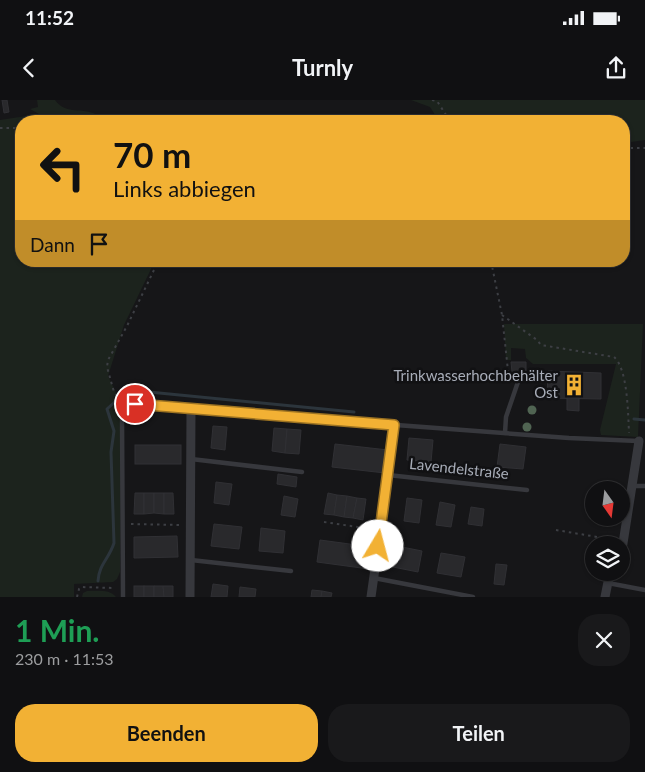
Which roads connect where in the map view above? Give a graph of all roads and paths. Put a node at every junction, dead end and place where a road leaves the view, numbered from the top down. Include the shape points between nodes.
1 (432, 100) edge
2 (446, 115) edge
3 (0, 128) edge
4 (15, 128) edge
5 (630, 148) edge
6 (645, 148) edge
7 (155, 267) edge
8 (492, 267) edge
9 (502, 315) junction
10 (520, 376) joint
11 (126, 407) junction
12 (191, 410) junction
13 (394, 425) junction
14 (505, 433) junction
15 (629, 441) junction
16 (639, 441) joint
17 (191, 459) junction
18 (302, 472) dead end
19 (388, 476) junction
20 (633, 486) junction
21 (645, 486) edge
22 (527, 490) dead end
23 (324, 522) dead end
24 (123, 524) junction
25 (191, 525) junction
26 (381, 530) junction
27 (556, 530) dead end
28 (591, 536) edge
29 (623, 536) edge
30 (191, 560) junction
31 (291, 572) dead end
32 (374, 578) junction
33 (608, 583) joint
34 (123, 588) junction
35 (645, 590) edge
36 (77, 597) edge
37 (123, 597) edge
38 (190, 597) edge
39 (370, 597) edge
40 (473, 597) edge
41 (605, 597) edge

1 - 2 path via 437,101
3 - 4 path
5 - 6 path
7 - 11 path via 108,360 114,392
8 - 9 path
9 - 10 path via 508,371
9 - 15 path via 541,345 614,357 619,361 628,410
10 - 14 lane via 506,417
11 - 12 lane via 135,404
11 - 24 lane via 122,414
12 - 13 lane
12 - 17 street
13 - 14 lane
13 - 19 street, Lavendelstraße
14 - 15 lane
15 - 16 lane
16 - 20 street
17 - 18 lane
17 - 25 street
19 - 22 lane, Lavendelstraße
19 - 26 street, Lavendelstraße
20 - 21 lane
20 - 29 street
23 - 26 path
24 - 25 path
24 - 34 lane
25 - 30 street
26 - 32 street, Lavendelstraße
27 - 28 path
30 - 31 lane
30 - 38 street
32 - 39 street, Lavendelstraße
32 - 40 lane
33 - 35 lane
33 - 41 street
34 - 36 path via 82,587
34 - 37 lane

